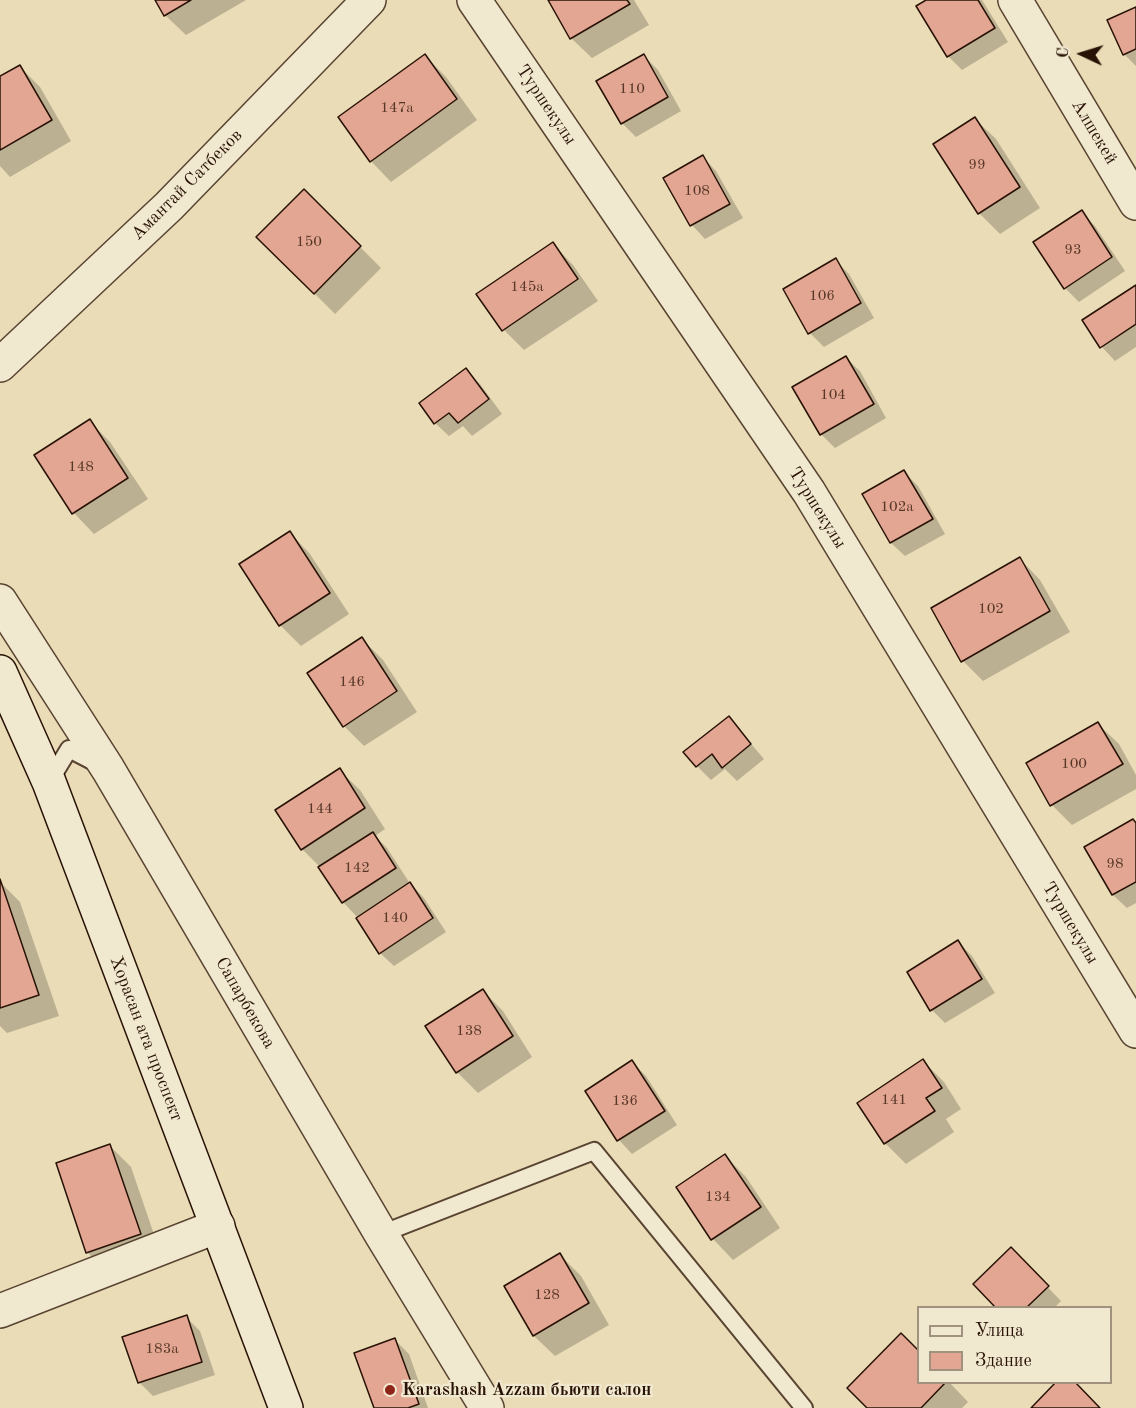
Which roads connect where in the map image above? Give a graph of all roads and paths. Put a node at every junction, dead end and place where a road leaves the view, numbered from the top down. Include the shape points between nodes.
1 (369, 0) edge
2 (474, 0) edge
3 (1015, 0) edge
4 (1136, 203) edge
5 (0, 365) edge
6 (0, 601) edge
7 (0, 672) edge
8 (108, 769) junction
9 (50, 782) junction
10 (1136, 1031) edge
11 (218, 1226) junction
12 (381, 1234) junction
13 (0, 1311) edge
14 (477, 1405) edge
15 (286, 1408) edge
16 (804, 1408) edge

1 - 5 street, Амантай Сатбеков via 169,206
2 - 10 street, Туршекулы via 809,492
3 - 4 street, Алшекей
6 - 8 street, Сапарбекова
7 - 9 street, Хорасан ата проспект
8 - 9 lane via 69,749
8 - 12 street, Сапарбекова
9 - 11 street, Хорасан ата проспект
11 - 13 street
11 - 15 street, Хорасан ата проспект
12 - 14 street, Сапарбекова
12 - 16 lane via 594,1150

